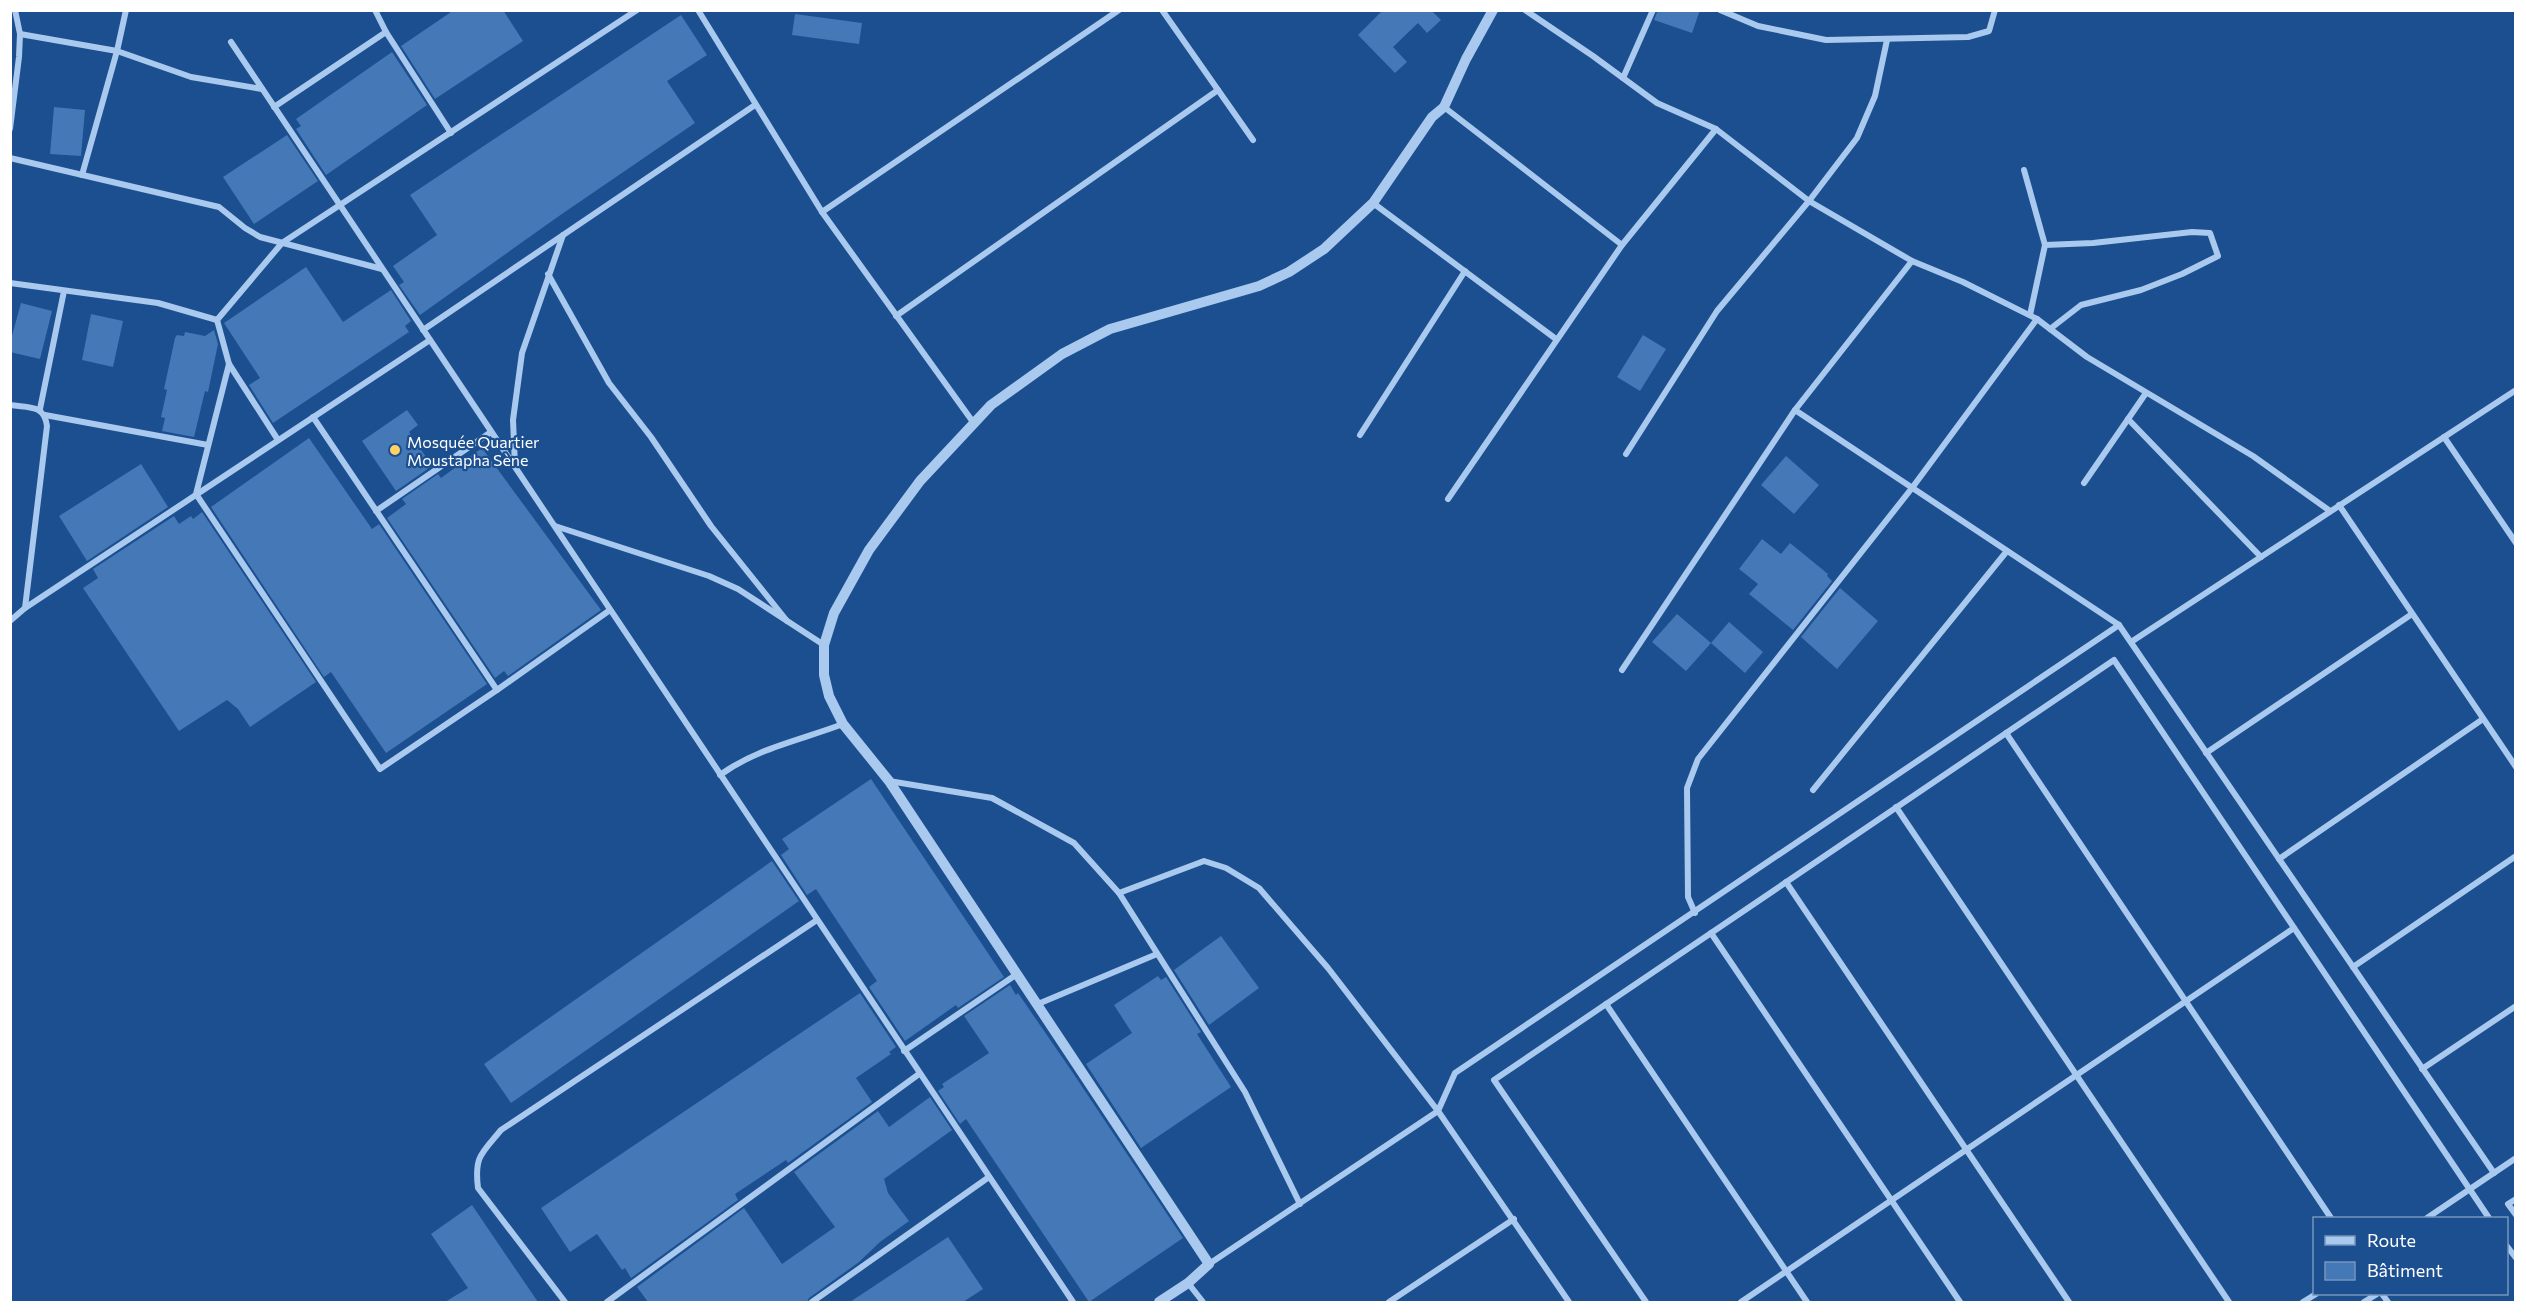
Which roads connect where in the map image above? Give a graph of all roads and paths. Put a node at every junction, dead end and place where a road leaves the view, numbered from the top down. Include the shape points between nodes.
1 (15, 10) edge
2 (126, 10) edge
3 (375, 10) edge
4 (637, 10) edge
5 (698, 10) edge
6 (1119, 10) edge
7 (1162, 10) edge
8 (1493, 10) edge
9 (1525, 10) edge
10 (1653, 10) edge
11 (1720, 10) edge
12 (1995, 10) edge
13 (386, 32) junction
14 (20, 34) junction
15 (1887, 40) junction
16 (231, 42) dead end
17 (117, 51) junction
18 (1623, 78) junction
19 (262, 89) junction
20 (1218, 90) junction
21 (755, 105) junction
22 (274, 107) junction
23 (1444, 107) junction
24 (10, 129) edge
25 (1716, 129) junction
26 (451, 133) junction
27 (1253, 140) dead end
28 (10, 158) edge
29 (2024, 170) dead end
30 (82, 175) junction
31 (1809, 201) junction
32 (1373, 203) junction
33 (341, 206) junction
34 (822, 212) junction
35 (563, 234) junction
36 (282, 243) junction
37 (1622, 244) junction
38 (2045, 245) junction
39 (1912, 261) junction
40 (383, 269) junction
41 (1465, 272) junction
42 (548, 274) junction
43 (10, 283) edge
44 (64, 291) junction
45 (2030, 315) junction
46 (896, 316) junction
47 (2037, 319) junction
48 (217, 320) junction
49 (2050, 329) junction
50 (423, 330) junction
51 (1556, 339) junction
52 (430, 340) junction
53 (229, 364) junction
54 (2516, 390) edge
55 (2146, 393) junction
56 (10, 405) edge
57 (40, 409) junction
58 (1796, 410) junction
59 (45, 415) junction
60 (313, 417) junction
61 (2128, 419) junction
62 (973, 423) junction
63 (491, 432) junction
64 (1360, 435) dead end
65 (2444, 436) junction
66 (278, 440) junction
67 (208, 445) junction
68 (1626, 454) dead end
69 (515, 467) junction
70 (2084, 483) dead end
71 (1912, 488) junction
72 (196, 494) junction
73 (1448, 499) dead end
74 (2339, 505) junction
75 (376, 511) junction
76 (2330, 511) junction
77 (554, 526) junction
78 (2516, 543) edge
79 (2007, 551) junction
80 (2261, 557) junction
81 (25, 608) junction
82 (610, 610) junction
83 (2412, 614) junction
84 (10, 621) edge
85 (787, 621) junction
86 (2119, 625) junction
87 (2131, 642) junction
88 (824, 645) junction
89 (1622, 670) dead end
90 (497, 690) junction
91 (2483, 719) junction
92 (843, 724) junction
93 (2006, 733) junction
94 (2206, 753) junction
95 (2516, 767) edge
96 (720, 775) junction
97 (889, 781) junction
98 (1814, 790) dead end
99 (1896, 807) junction
100 (2516, 856) edge
101 (2279, 859) junction
102 (1786, 882) junction
103 (1119, 892) junction
104 (1695, 913) junction
105 (817, 920) junction
106 (2294, 928) junction
107 (1712, 933) junction
108 (1157, 954) junction
109 (2353, 967) junction
110 (1017, 974) junction
111 (2186, 1001) junction
112 (1038, 1004) junction
113 (1606, 1004) junction
114 (2516, 1006) edge
115 (904, 1051) junction
116 (2422, 1069) junction
117 (920, 1074) junction
118 (2077, 1075) junction
119 (1438, 1111) junction
120 (1967, 1150) junction
121 (2516, 1158) edge
122 (2494, 1173) junction
123 (989, 1177) junction
124 (2469, 1189) junction
125 (2516, 1199) edge
126 (1892, 1200) junction
127 (1300, 1204) junction
128 (2516, 1215) edge
129 (2330, 1217) edge
130 (2428, 1217) edge
131 (2487, 1217) edge
132 (1514, 1219) junction
133 (1209, 1264) junction
134 (1786, 1272) junction
135 (1188, 1283) junction
136 (565, 1302) edge
137 (607, 1302) edge
138 (813, 1302) edge
139 (1072, 1302) edge
140 (1159, 1302) edge
141 (1203, 1302) edge
142 (1389, 1302) edge
143 (1569, 1302) edge
144 (1646, 1302) edge
145 (1741, 1302) edge
146 (1807, 1302) edge
147 (1960, 1302) edge
148 (2069, 1302) edge
149 (2229, 1302) edge

1 - 14 street
2 - 17 street
3 - 13 street
4 - 26 street
5 - 21 street
6 - 34 street
7 - 20 street
8 - 23 street
9 - 18 street
10 - 18 street
11 - 15 street via 1758,26 1826,40
12 - 15 street via 1989,31 1968,37
13 - 22 street
13 - 26 street
14 - 17 street
14 - 24 street
15 - 31 street via 1875,96 1857,138
16 - 19 street
17 - 19 street via 191,77
17 - 30 street
18 - 25 street via 1657,103
19 - 22 street
20 - 27 street
20 - 46 street
21 - 34 street
21 - 35 street
22 - 33 street
23 - 32 street via 1432,117
23 - 37 street
25 - 31 street
25 - 37 street
26 - 33 street
28 - 30 street
29 - 38 street
30 - 36 street via 219,207 260,237
31 - 39 street
31 - 68 street via 1717,311
32 - 41 street
32 - 62 street via 1324,249 1289,272 1259,286 1110,329 1024,380
33 - 36 street
33 - 40 street
34 - 46 street
35 - 42 street
35 - 50 street
36 - 40 street
36 - 48 street
37 - 51 street
38 - 45 street
38 - 49 street via 2210,233 2218,256 2141,290 2080,305
39 - 45 street
39 - 58 street
40 - 50 street
41 - 51 street
41 - 64 street
42 - 69 street via 522,353 516,387
42 - 85 street via 609,383 711,526
43 - 44 street
44 - 48 street via 158,303
44 - 57 street
45 - 47 street
46 - 62 street
47 - 49 street
47 - 71 street
48 - 53 street
49 - 55 street
50 - 52 street
51 - 73 street
52 - 60 street
52 - 63 street
53 - 66 street
53 - 67 street
54 - 65 street
55 - 61 street
55 - 76 street via 2253,456
56 - 57 street
57 - 59 street
58 - 71 street
58 - 89 street
59 - 67 street
59 - 81 street via 47,426
60 - 66 street
60 - 75 street
61 - 70 street
61 - 80 street
62 - 88 street via 920,481 869,550 834,613
63 - 69 street
63 - 75 street
65 - 74 street
65 - 78 street
66 - 72 street
67 - 72 street
69 - 77 street
71 - 79 street
71 - 104 street via 1698,759 1687,788 1688,897
72 - 81 street
72 - 90 street via 380,769
74 - 76 street
74 - 83 street
75 - 90 street
76 - 80 street
77 - 82 street
77 - 85 street via 709,576 738,589
79 - 86 street
79 - 98 street
80 - 87 street
81 - 84 street
82 - 90 street
82 - 96 street
83 - 91 street
83 - 94 street
85 - 88 street
86 - 87 street
86 - 104 street
87 - 94 street
88 - 92 street via 829,696
91 - 95 street
91 - 101 street
92 - 96 street via 759,753
92 - 97 street
93 - 99 street
93 - 106 street via 2114,660
93 - 111 street
94 - 101 street
96 - 105 street
97 - 103 street via 992,798 1074,843
97 - 110 street
99 - 102 street
99 - 118 street
100 - 109 street
101 - 109 street
102 - 107 street
102 - 120 street
103 - 108 street
103 - 119 street via 1204,861 1226,868 1259,888 1328,968
104 - 119 street via 1455,1073
105 - 115 street
105 - 136 street via 501,1130 480,1155 475,1168 478,1188
106 - 111 street
106 - 124 street
107 - 113 street
107 - 126 street
108 - 112 street
108 - 127 street via 1245,1092
109 - 116 street
110 - 112 street
110 - 115 street
111 - 118 street
111 - 129 street
112 - 133 street
113 - 134 street
113 - 144 street via 1494,1080
114 - 116 street
115 - 117 street
116 - 122 street
117 - 123 street
117 - 137 street
118 - 120 street
118 - 149 street
119 - 127 street
119 - 132 street
120 - 126 street
120 - 148 street
121 - 122 street
122 - 124 street
123 - 138 street
123 - 139 street
124 - 130 street
124 - 131 street
125 - 128 street via 2508,1204
126 - 134 street
126 - 147 street
127 - 133 street
132 - 142 street
132 - 143 street
133 - 135 street
134 - 145 street
134 - 146 street
135 - 140 street
135 - 141 street

